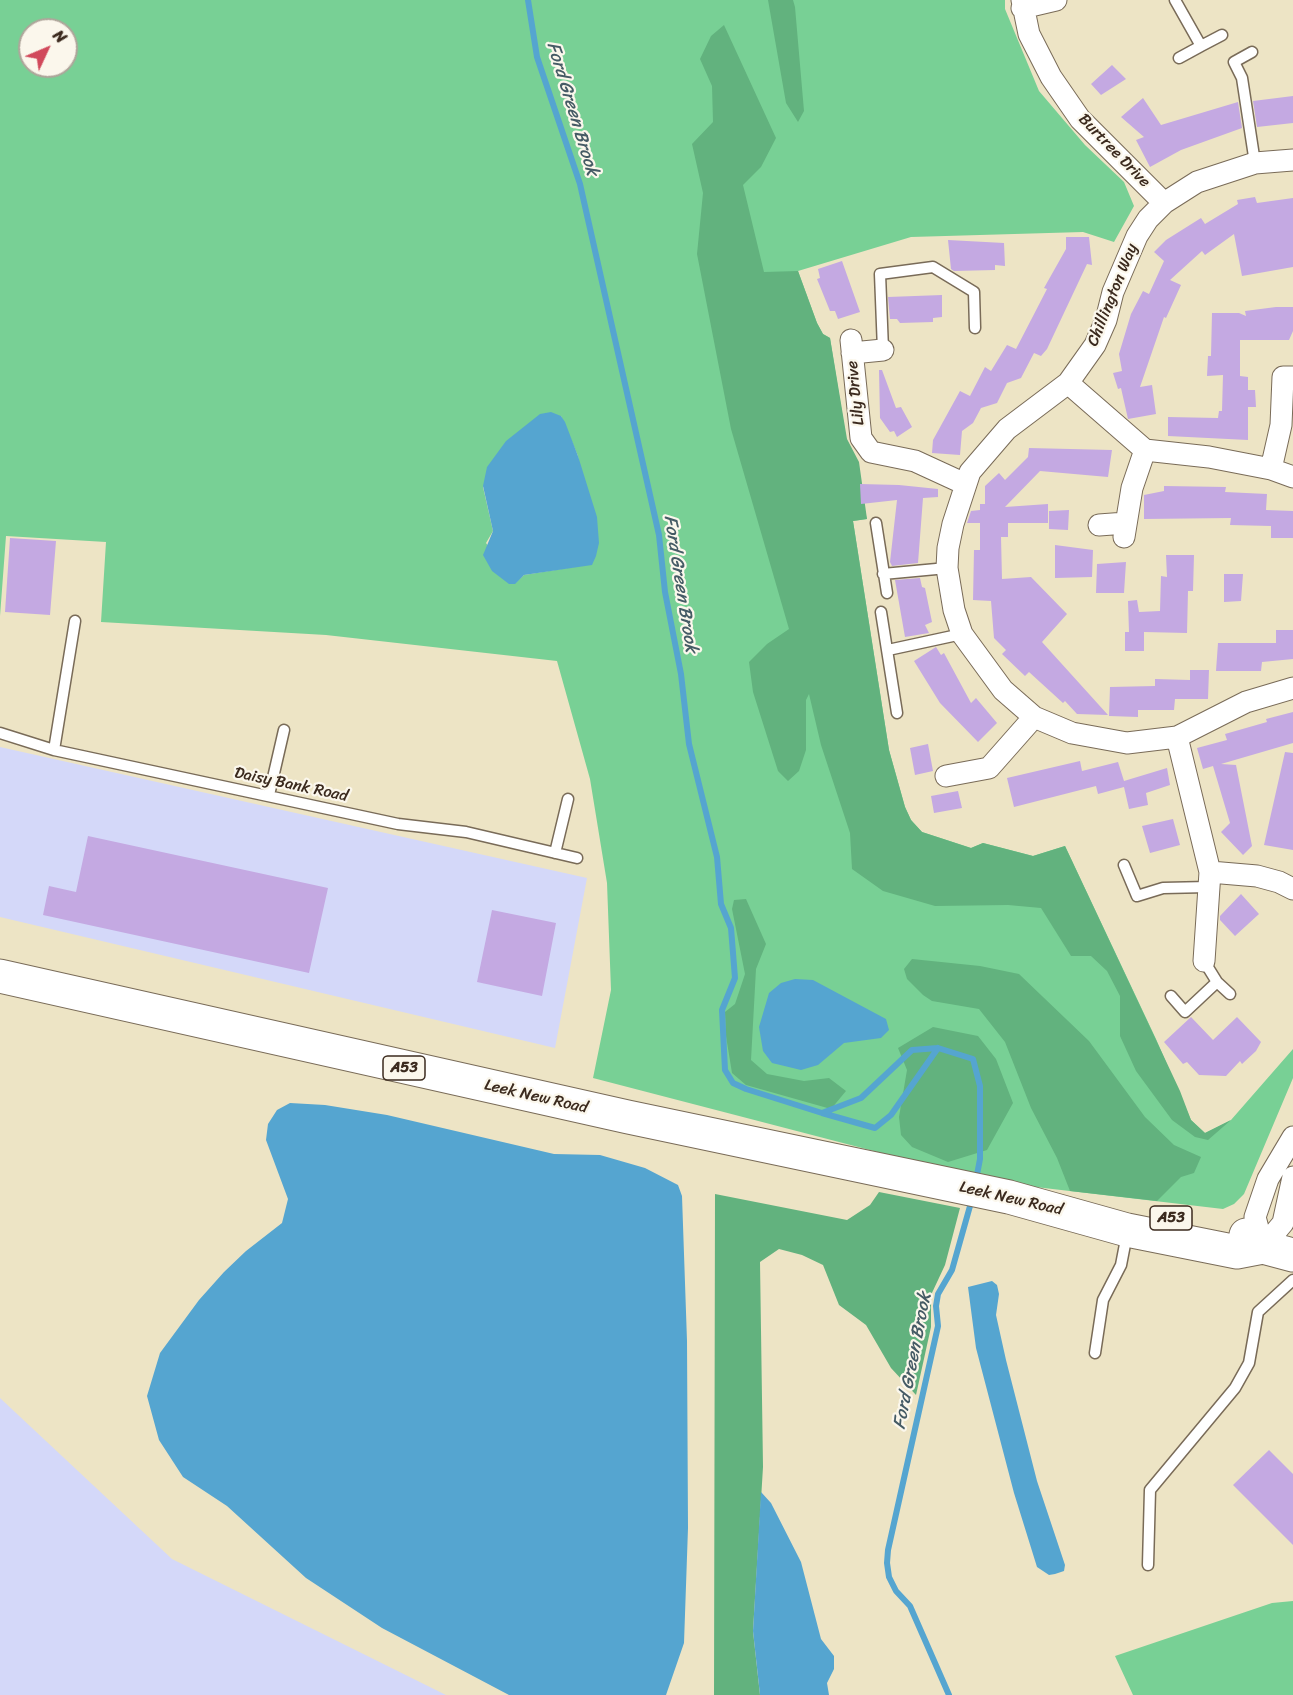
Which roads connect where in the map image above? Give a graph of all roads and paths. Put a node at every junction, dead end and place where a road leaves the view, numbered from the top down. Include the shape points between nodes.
1 (1056, 0) edge
2 (1175, 0) edge
3 (1022, 4) edge
4 (1222, 34) dead end
5 (1201, 46) junction
6 (1252, 52) dead end
7 (1179, 58) dead end
8 (1293, 160) edge
9 (1255, 163) junction
10 (1164, 203) junction
11 (975, 328) dead end
12 (883, 350) joint
13 (1293, 377) edge
14 (1068, 383) junction
15 (1145, 450) junction
16 (1271, 469) junction
17 (1293, 477) edge
18 (964, 484) junction
19 (876, 524) dead end
20 (1099, 525) dead end
21 (947, 568) junction
22 (883, 574) junction
23 (887, 593) dead end
24 (881, 612) dead end
25 (75, 621) dead end
26 (962, 634) junction
27 (888, 650) junction
28 (1293, 688) edge
29 (897, 713) dead end
30 (1034, 717) junction
31 (284, 730) dead end
32 (0, 733) edge
33 (1177, 737) junction
34 (54, 750) junction
35 (946, 776) dead end
36 (268, 795) junction
37 (568, 799) dead end
38 (555, 853) junction
39 (577, 858) dead end
40 (1124, 865) dead end
41 (1209, 879) junction
42 (1293, 889) edge
43 (1204, 961) joint
44 (0, 976) edge
45 (1217, 982) junction
46 (1230, 994) dead end
47 (1172, 996) dead end
48 (1293, 1137) edge
49 (1293, 1177) edge
50 (1073, 1214) junction
51 (1127, 1230) junction
52 (1278, 1251) edge
53 (1293, 1280) edge
54 (1095, 1353) dead end
55 (1148, 1565) dead end

1 - 3 street
2 - 5 lane
3 - 10 street, Burtree Drive via 1029,34 1051,77 1080,119
4 - 5 lane
5 - 7 lane
6 - 9 lane via 1234,62 1242,78
8 - 9 street, Chillington Way
9 - 10 street, Chillington Way via 1197,182
10 - 14 street, Chillington Way via 1137,236 1095,345
11 - 12 lane via 974,292 933,267 880,274
12 - 18 street, Lily Drive via 852,346 861,438 871,452 915,461
13 - 16 street via 1283,377 1281,424
14 - 15 street
14 - 18 street, Chillington Way via 1007,429
15 - 16 street
15 - 20 street via 1132,488 1125,530
16 - 17 street
18 - 21 street, Chillington Way
19 - 22 lane
21 - 22 lane
21 - 26 street, Chillington Way
22 - 23 lane
24 - 27 lane
25 - 34 lane
26 - 27 lane
26 - 30 street, Chillington Way via 1003,690
27 - 29 lane
28 - 33 street, Chillington Way via 1246,702
30 - 33 street, Chillington Way via 1072,733 1127,743
30 - 35 street via 989,768
31 - 36 lane
32 - 34 lane, Daisy Bank Road
33 - 41 street
34 - 36 lane, Daisy Bank Road
36 - 38 lane, Daisy Bank Road
37 - 38 lane
38 - 39 lane, Daisy Bank Road
40 - 41 lane via 1137,896
41 - 42 street via 1257,876
41 - 43 street
43 - 45 lane
44 - 50 highway, Leek New Road / A53
45 - 46 lane
45 - 47 lane via 1185,1012
48 - 52 street via 1268,1179 1255,1217
49 - 52 street
50 - 51 highway, Leek New Road / A53
50 - 52 highway, Leek New Road / A53 via 1138,1213 1198,1222 1239,1230
51 - 52 highway, Leek New Road / A53 via 1237,1252
51 - 54 lane via 1121,1265 1103,1300
53 - 55 lane via 1258,1312 1249,1363 1236,1389 1150,1490

